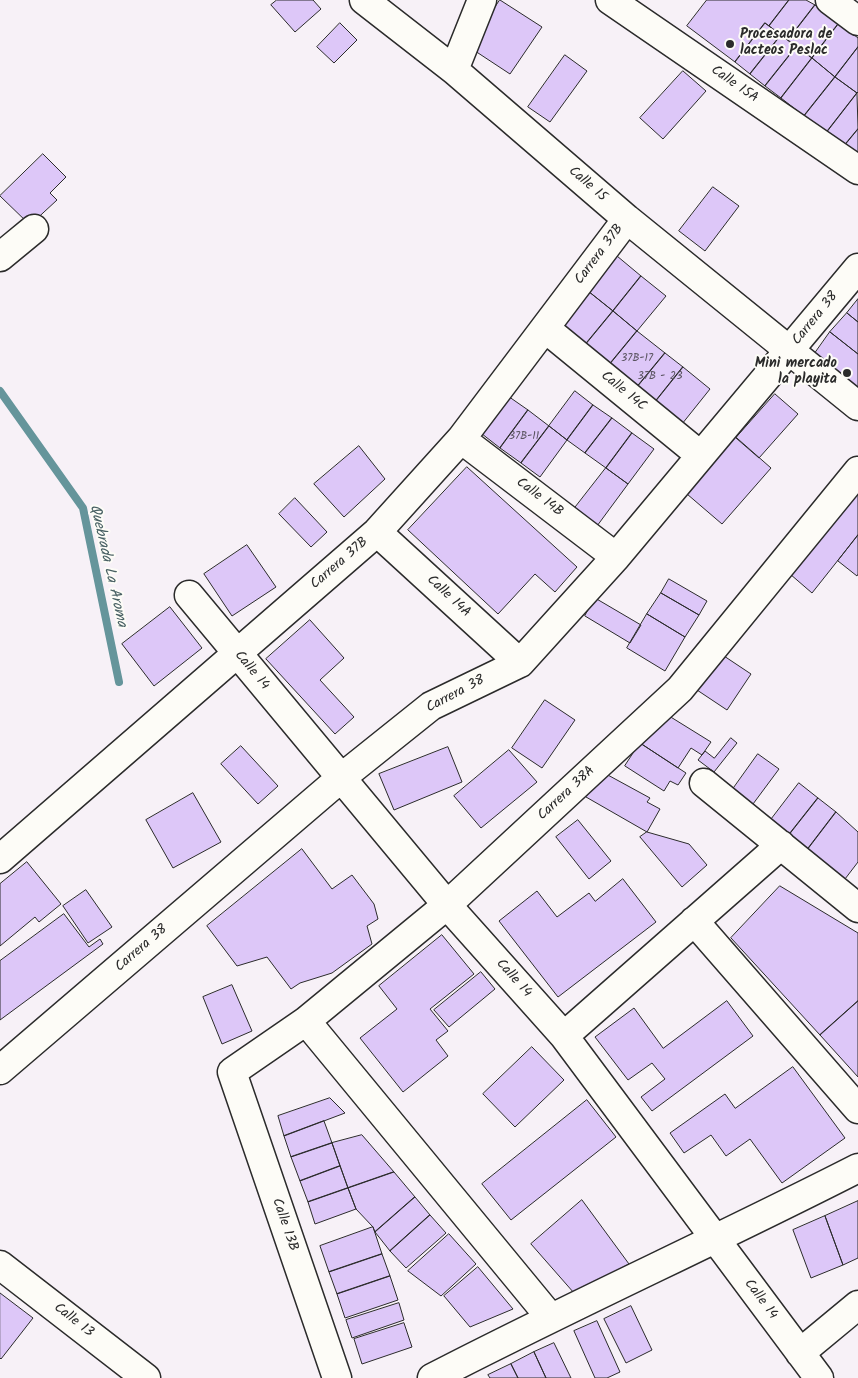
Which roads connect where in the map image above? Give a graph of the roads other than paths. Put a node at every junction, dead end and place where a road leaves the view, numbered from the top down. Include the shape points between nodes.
1 (364, 0) edge
2 (482, 0) edge
3 (610, 0) edge
4 (830, 0) edge
5 (858, 21) edge
6 (454, 70) junction
7 (858, 170) edge
8 (627, 219) junction
9 (34, 229) dead end
10 (0, 257) edge
11 (858, 268) edge
12 (546, 328) junction
13 (790, 350) junction
14 (858, 406) edge
15 (462, 439) junction
16 (700, 455) junction
17 (858, 471) edge
18 (377, 532) junction
19 (616, 558) junction
20 (189, 595) dead end
21 (237, 654) junction
22 (520, 663) junction
23 (341, 778) junction
24 (704, 783) dead end
25 (781, 845) junction
26 (0, 859) edge
27 (446, 905) junction
28 (858, 908) edge
29 (694, 921) junction
30 (306, 1022) junction
31 (564, 1036) junction
32 (0, 1070) edge
33 (232, 1072) joint
34 (858, 1109) edge
35 (858, 1168) edge
36 (715, 1240) junction
37 (0, 1265) edge
38 (858, 1305) edge
39 (550, 1317) junction
40 (800, 1353) junction
41 (146, 1378) edge
42 (337, 1378) edge
43 (432, 1378) edge
44 (819, 1378) edge

1 - 6 street, Calle 15
2 - 6 street
3 - 7 street, Calle 15A
4 - 5 street
6 - 8 street, Calle 15
8 - 12 street, Carrera 37B
8 - 13 street, Calle 15
9 - 10 street
11 - 13 street, Carrera 38
12 - 15 street, Carrera 37B
12 - 16 street, Calle 14C
13 - 14 street, Calle 15
13 - 16 street, Carrera 38
15 - 18 street, Carrera 37B
15 - 19 street, Calle 14B
16 - 19 street, Carrera 38
17 - 27 street, Carrera 38A via 680,689
18 - 21 street, Carrera 37B
18 - 22 street, Calle 14A
19 - 22 street, Carrera 38
20 - 21 street, Calle 14
21 - 23 street, Calle 14
21 - 26 street, Carrera 37B
22 - 23 street, Carrera 38 via 431,706
23 - 27 street, Calle 14
23 - 32 street, Carrera 38
24 - 25 street
25 - 28 street
25 - 29 street
27 - 30 street, Carrera 38A
27 - 31 street, Calle 14
29 - 31 street
29 - 34 street
30 - 33 street, Carrera 38A
30 - 39 street
31 - 36 street, Calle 14
33 - 42 street, Calle 13B
35 - 36 street
36 - 39 street
36 - 40 street, Calle 14
37 - 41 street, Calle 13
38 - 40 street
39 - 43 street
40 - 44 street, Calle 14

